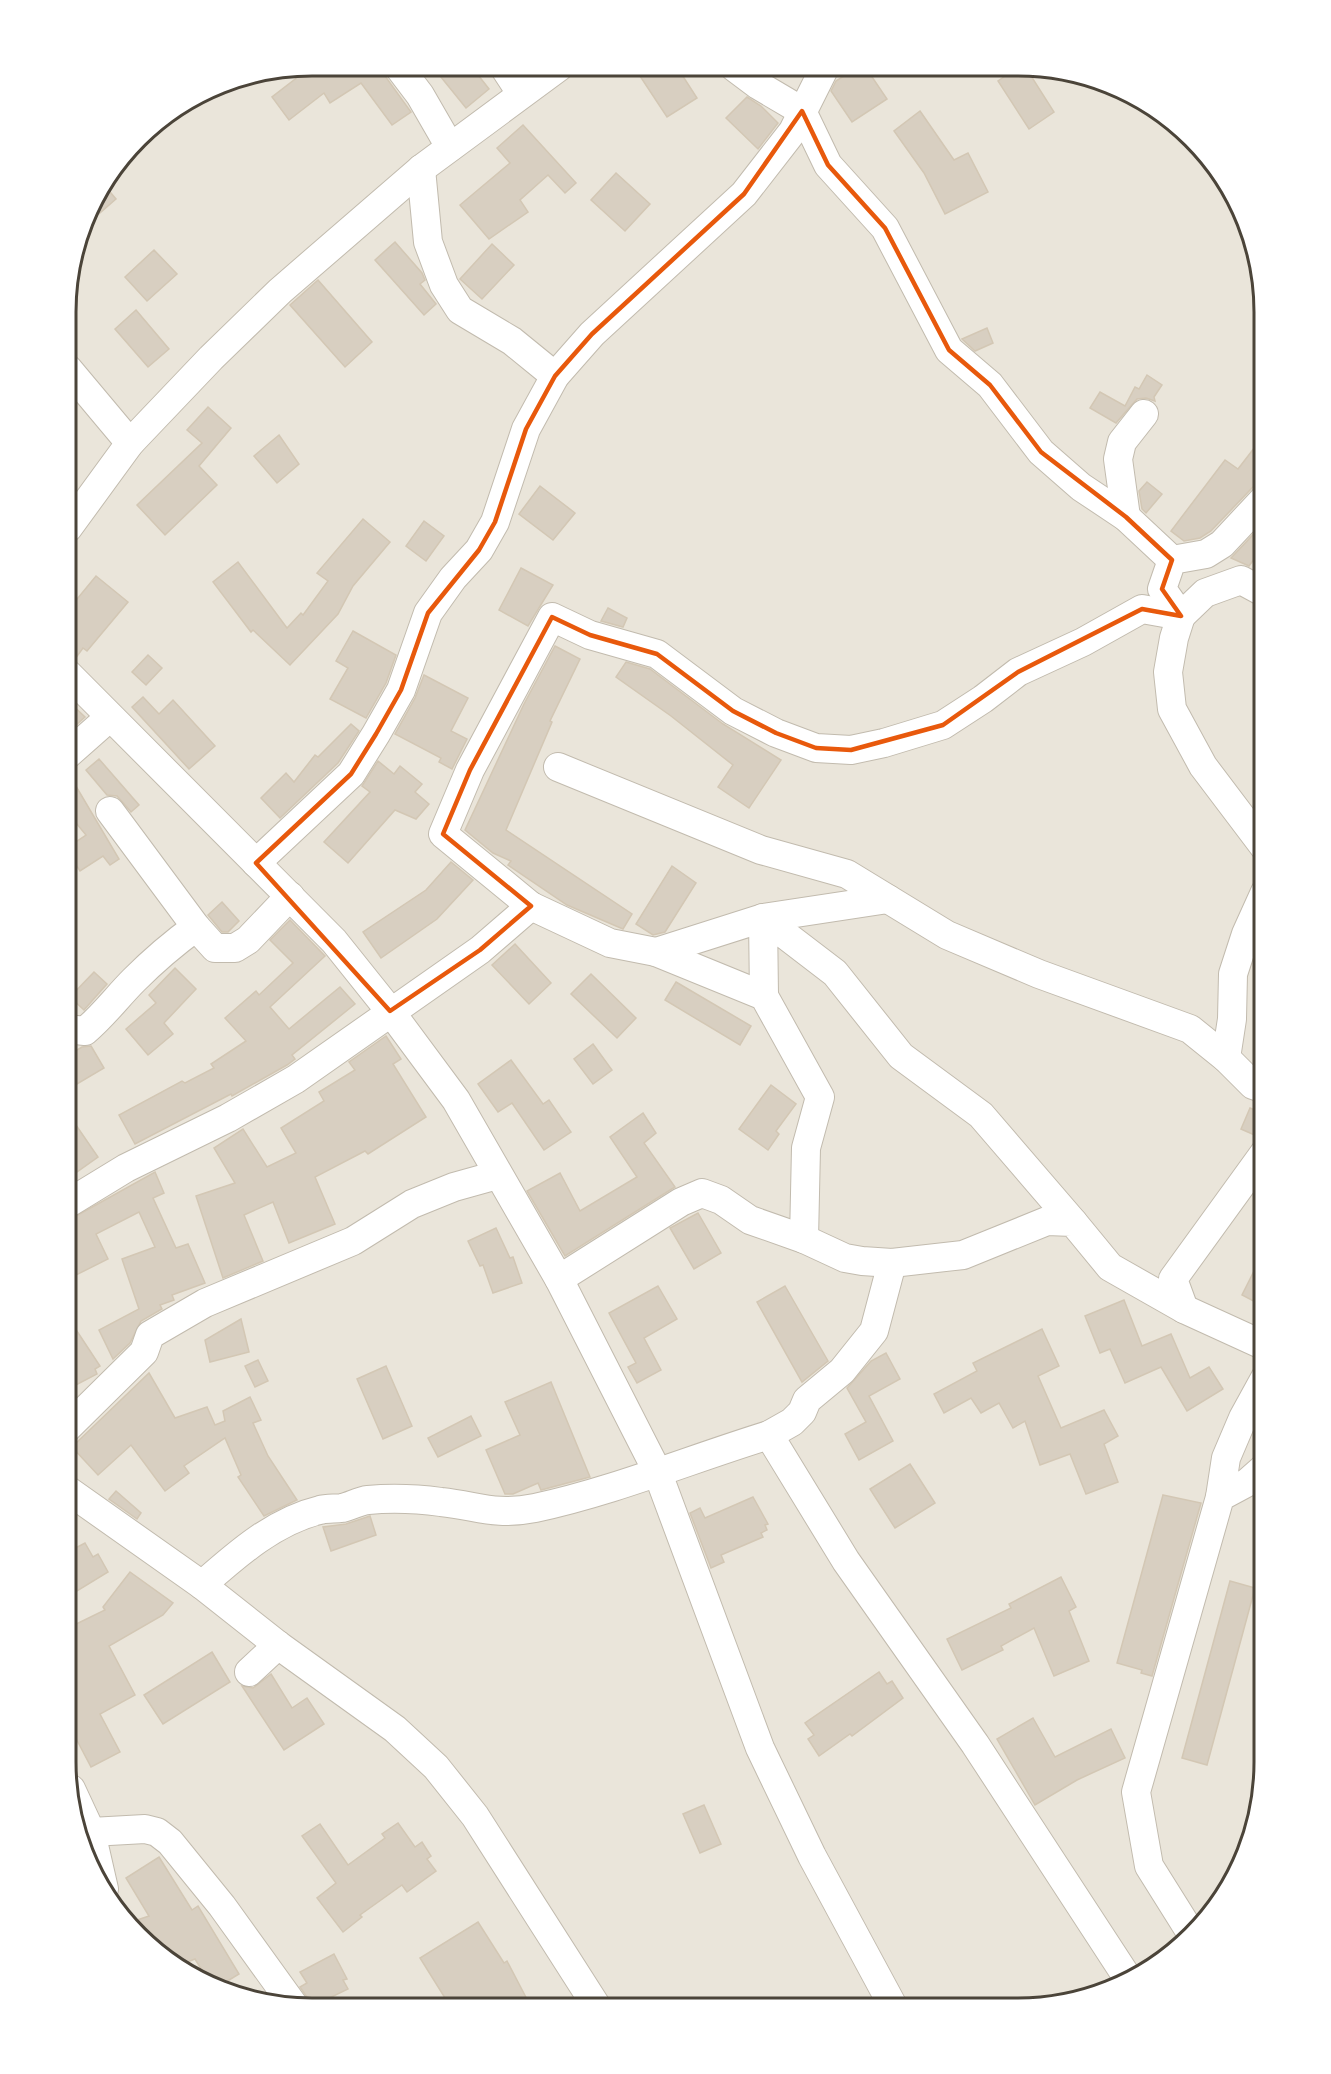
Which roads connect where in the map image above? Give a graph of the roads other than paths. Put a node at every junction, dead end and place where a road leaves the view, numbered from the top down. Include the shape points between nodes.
1 (406, 76) edge
2 (510, 76) edge
3 (546, 76) edge
4 (746, 76) edge
5 (821, 76) edge
6 (521, 93) junction
7 (802, 111) junction
8 (450, 147) junction
9 (421, 169) junction
10 (555, 376) junction
11 (76, 379) edge
12 (1144, 414) dead end
13 (130, 443) junction
14 (1118, 459) junction
15 (1081, 487) junction
16 (1254, 510) edge
17 (76, 517) edge
18 (1126, 517) junction
19 (1172, 560) junction
20 (1254, 586) edge
21 (1181, 616) junction
22 (76, 682) edge
23 (110, 717) junction
24 (76, 747) edge
25 (558, 768) dead end
26 (110, 811) dead end
27 (1254, 833) edge
28 (256, 863) junction
29 (290, 896) junction
30 (888, 899) junction
31 (531, 906) junction
32 (1254, 916) edge
33 (763, 918) junction
34 (196, 927) junction
35 (656, 952) junction
36 (764, 996) junction
37 (390, 1011) junction
38 (76, 1030) edge
39 (1226, 1058) junction
40 (1254, 1085) edge
41 (1254, 1167) edge
42 (497, 1175) junction
43 (76, 1199) edge
44 (1073, 1222) junction
45 (804, 1239) junction
46 (892, 1263) junction
47 (559, 1279) junction
48 (1184, 1308) junction
49 (1254, 1341) edge
50 (1254, 1398) edge
51 (76, 1419) edge
52 (769, 1435) junction
53 (657, 1471) junction
54 (1254, 1476) edge
55 (76, 1496) edge
56 (1220, 1497) junction
57 (202, 1585) junction
58 (278, 1645) junction
59 (249, 1672) dead end
60 (83, 1814) edge
61 (91, 1832) junction
62 (97, 1858) edge
63 (1187, 1926) edge
64 (1125, 1972) edge
65 (287, 1996) edge
66 (591, 1998) edge
67 (889, 1998) edge

1 - 8 street
2 - 6 street
3 - 6 street
4 - 7 street
5 - 7 street
6 - 8 street
7 - 10 street via 793,130 744,194 592,334
7 - 15 street via 828,165 885,228 949,350 990,386 1041,452
8 - 9 street
9 - 10 street via 428,242 444,285 460,310 512,341
9 - 13 street via 280,291
10 - 28 street via 526,429 495,522 479,550 428,613 401,690 376,734 351,774
11 - 13 street
12 - 14 street via 1122,442
13 - 17 street
14 - 15 street
14 - 18 street
15 - 18 street
16 - 19 street via 1222,544 1206,554
18 - 19 street
19 - 21 street via 1162,589
20 - 21 street via 1242,580 1205,593
21 - 27 street via 1168,672 1172,709 1203,766
21 - 31 street via 1142,609 1018,672 943,725 851,750 816,748 776,733 734,711 657,654 590,635 552,617 470,770 443,834
22 - 23 street
23 - 24 street
23 - 28 street
25 - 30 street via 761,850 847,874
26 - 34 street
28 - 29 street
29 - 34 street via 235,948 215,948
29 - 37 street via 334,941
30 - 33 street
30 - 39 street via 947,935 1039,974 1190,1029
31 - 35 street via 610,943
31 - 37 street via 480,950
32 - 39 street via 1233,974
33 - 35 street
33 - 36 street
33 - 44 street via 835,973 901,1056 981,1115
34 - 38 street via 160,956 94,1023 84,1030
35 - 36 street
36 - 45 street via 820,1097 806,1148
37 - 42 street via 456,1100
37 - 43 street via 296,1079
39 - 40 street
41 - 48 street via 1173,1279
42 - 47 street
42 - 51 street via 412,1204 353,1241 206,1303 150,1335 144,1352
44 - 46 street via 1047,1221 963,1255
44 - 48 street via 1110,1267
45 - 46 street via 844,1258
45 - 47 street via 750,1220 721,1200 702,1193 681,1202
46 - 52 street via 874,1331 842,1371 807,1400 792,1422
47 - 53 street
48 - 49 street
50 - 56 street via 1226,1458
52 - 53 street
52 - 64 street via 846,1560 975,1744
53 - 57 street via 535,1508 505,1512 398,1499 366,1500 321,1510 295,1518 244,1549
53 - 67 street via 760,1749
54 - 56 street
55 - 57 street
56 - 63 street via 1136,1792 1149,1866
57 - 58 street
58 - 59 street
58 - 66 street via 395,1729 436,1767 475,1816
60 - 61 street
61 - 62 street
61 - 65 street via 145,1828 170,1842

